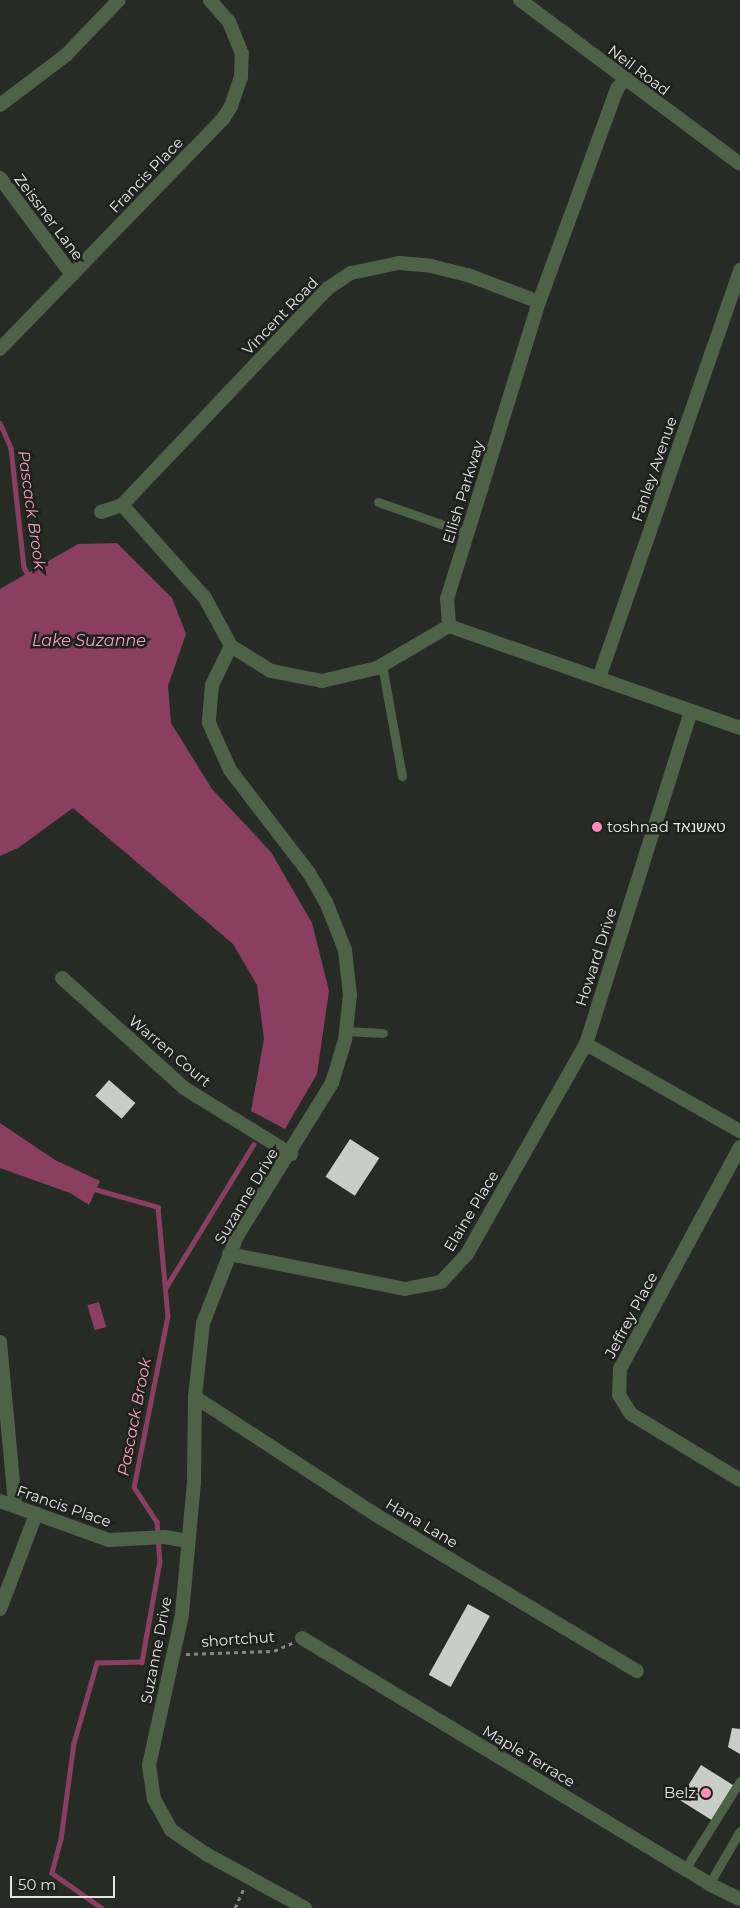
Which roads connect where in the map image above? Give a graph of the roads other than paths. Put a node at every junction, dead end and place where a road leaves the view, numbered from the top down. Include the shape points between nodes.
1 (119, 0) edge
2 (210, 0) edge
3 (520, 0) edge
4 (624, 80) junction
5 (0, 105) edge
6 (740, 164) edge
7 (0, 178) edge
8 (740, 270) edge
9 (72, 275) junction
10 (539, 302) junction
11 (0, 349) edge
12 (378, 502) dead end
13 (122, 505) junction
14 (101, 512) dead end
15 (467, 533) junction
16 (449, 626) junction
17 (231, 646) junction
18 (382, 665) junction
19 (599, 678) junction
20 (691, 711) junction
21 (740, 728) edge
22 (402, 776) dead end
23 (62, 978) dead end
24 (346, 1031) junction
25 (383, 1034) dead end
26 (586, 1044) junction
27 (740, 1131) edge
28 (740, 1147) edge
29 (290, 1154) junction
30 (229, 1254) junction
31 (0, 1342) edge
32 (195, 1397) junction
33 (740, 1480) edge
34 (0, 1501) edge
35 (15, 1505) junction
36 (36, 1514) junction
37 (188, 1541) junction
38 (0, 1609) edge
39 (302, 1638) road end
40 (637, 1671) dead end
41 (740, 1781) edge
42 (740, 1831) edge
43 (685, 1869) junction
44 (709, 1884) junction
45 (740, 1899) edge
46 (305, 1908) edge

1 - 5 street via 66,55
2 - 9 street, Francis Place via 232,27 242,54 242,77 231,106 223,119
3 - 4 street, Neil Road
4 - 6 street, Neil Road
4 - 10 street, Ellish Parkway via 617,89
7 - 9 street, Zeissner Lane
8 - 19 street, Fanley Avenue
9 - 11 street, Francis Place
10 - 13 street, Vincent Road via 468,275 431,266 399,263 351,273 327,289
10 - 15 street, Ellish Parkway
12 - 15 lane
13 - 14 street, Vincent Road
13 - 17 street via 205,598
15 - 16 street, Ellish Parkway via 447,599
16 - 18 street
16 - 19 street
17 - 18 street via 271,671 322,680
17 - 24 street, Suzanne Drive via 212,685 209,722 230,770 309,873 326,902 345,950 350,995
18 - 22 lane
19 - 20 street
20 - 21 street
20 - 26 street, Howard Drive
23 - 29 street, Warren Court via 184,1088
24 - 25 lane
24 - 29 street, Suzanne Drive via 332,1083
26 - 27 street
26 - 30 street, Elaine Place via 467,1254 441,1282 405,1289
28 - 33 street, Jeffrey Place via 620,1370 619,1395 631,1414
29 - 30 street, Suzanne Drive via 237,1236
30 - 32 street, Suzanne Drive via 203,1323
31 - 35 street
32 - 37 street, Suzanne Drive via 194,1482
32 - 40 street, Hana Lane via 376,1515
34 - 35 street, Francis Place
35 - 36 street, Francis Place
36 - 37 street, Francis Place via 109,1540 165,1537
36 - 38 street
37 - 46 street, Suzanne Drive via 182,1615 149,1765 154,1799 171,1830 206,1854
39 - 43 street, Maple Terrace
41 - 43 lane
42 - 44 lane
43 - 44 street, Maple Terrace
44 - 45 street, Maple Terrace

